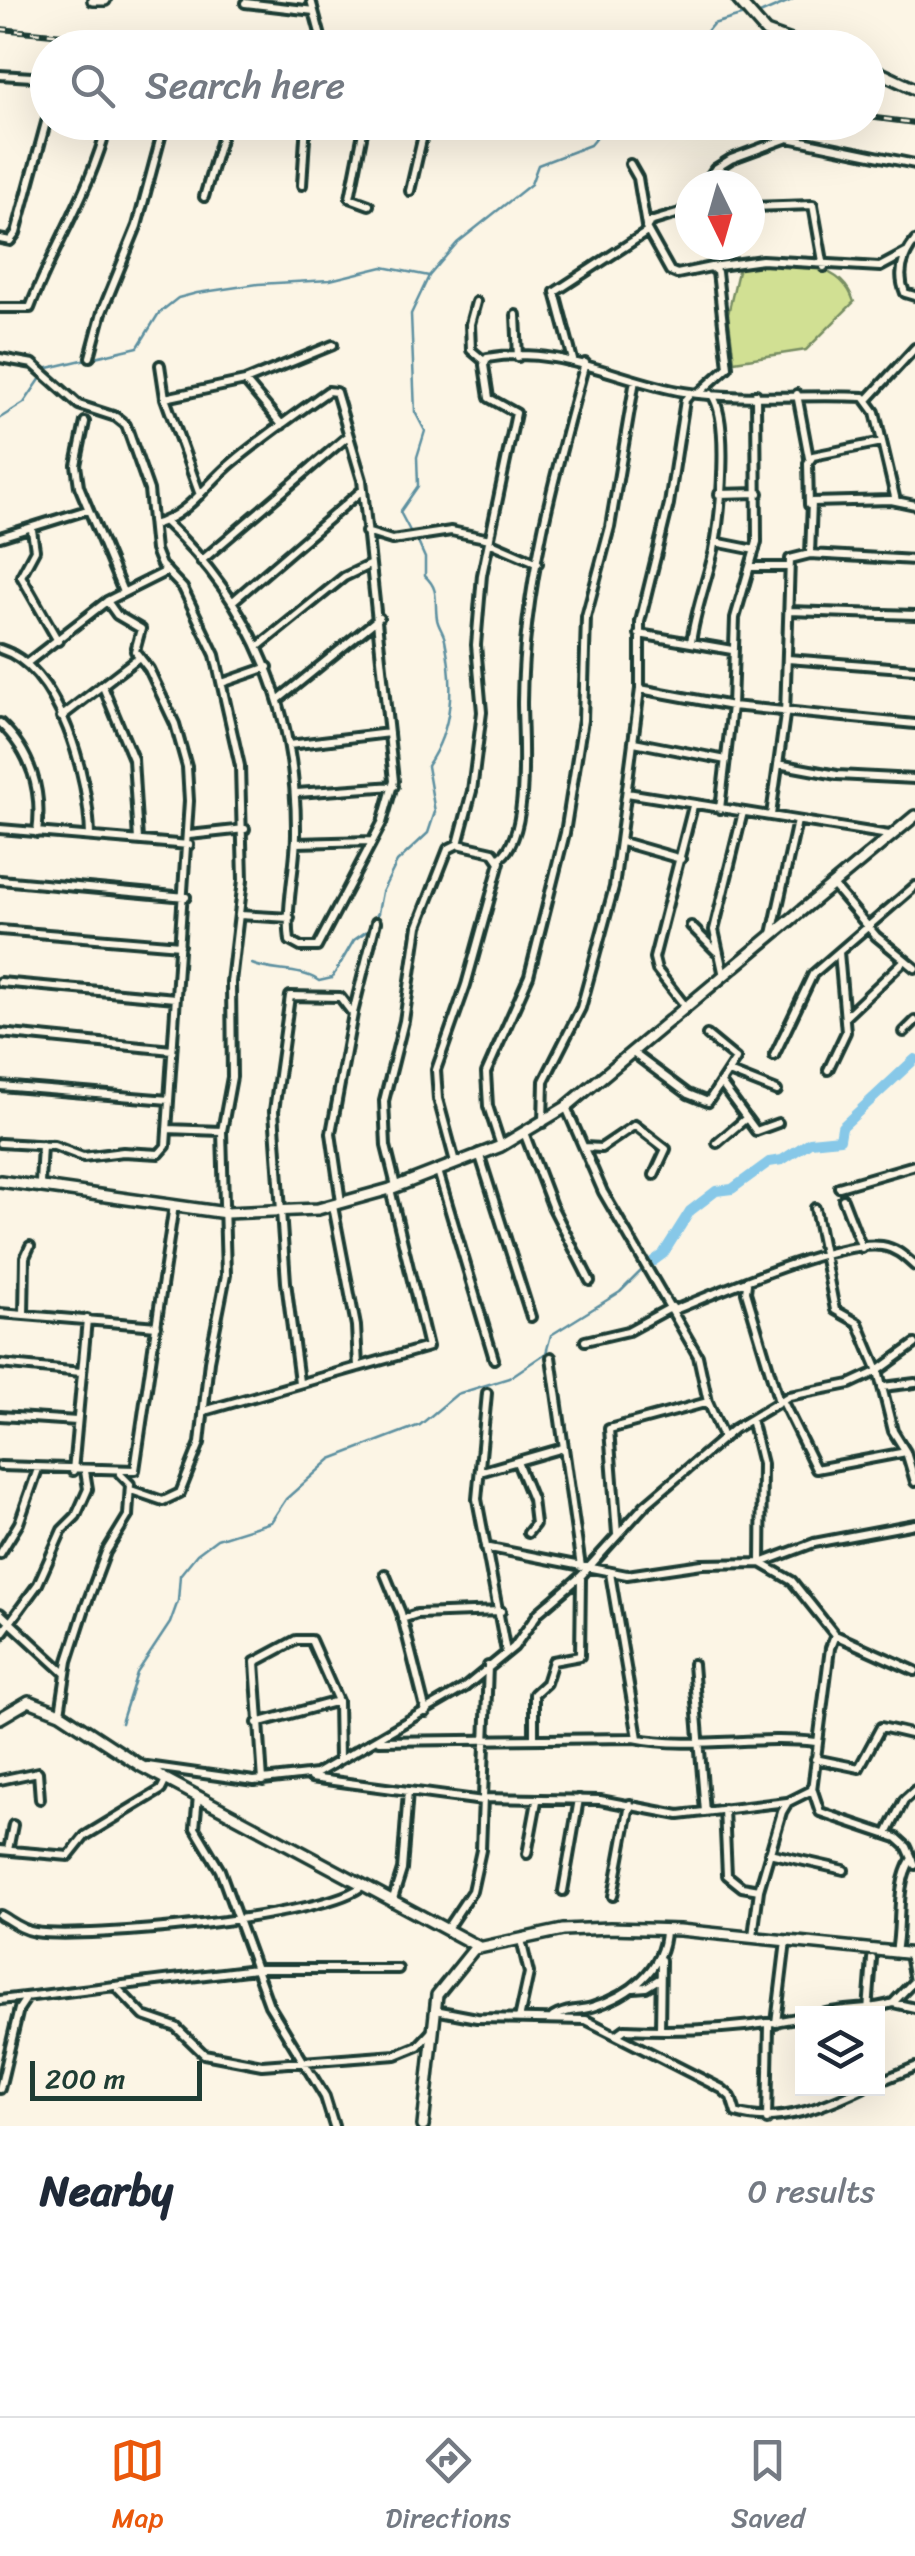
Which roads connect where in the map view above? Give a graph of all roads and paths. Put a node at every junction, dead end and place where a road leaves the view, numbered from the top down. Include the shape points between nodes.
1 (95, 0) edge
2 (106, 0) edge
3 (311, 0) edge
4 (738, 0) edge
5 (245, 2) dead end
6 (314, 11) junction
7 (319, 30) edge
8 (770, 30) edge
9 (0, 75) edge
10 (885, 75) edge
11 (30, 77) edge
12 (915, 89) edge
13 (41, 140) edge
14 (102, 140) edge
15 (161, 140) edge
16 (221, 140) edge
17 (305, 140) edge
18 (361, 140) edge
19 (422, 140) edge
20 (783, 140) edge
21 (798, 140) edge
22 (630, 164) dead end
23 (915, 164) edge
24 (715, 170) edge
25 (302, 185) dead end
26 (410, 191) dead end
27 (204, 197) dead end
28 (369, 205) dead end
29 (765, 207) edge
30 (675, 214) edge
31 (647, 232) junction
32 (0, 239) edge
33 (915, 240) edge
34 (906, 253) junction
35 (711, 267) junction
36 (824, 267) junction
37 (915, 296) edge
38 (476, 302) dead end
39 (0, 308) edge
40 (516, 314) dead end
41 (333, 344) dead end
42 (915, 348) edge
43 (90, 357) dead end
44 (518, 357) junction
45 (0, 358) edge
46 (484, 361) junction
47 (574, 361) junction
48 (585, 363) junction
49 (160, 365) dead end
50 (636, 380) junction
51 (245, 381) junction
52 (696, 393) junction
53 (710, 394) junction
54 (756, 394) junction
55 (797, 394) junction
56 (165, 398) junction
57 (868, 399) junction
58 (85, 422) dead end
59 (282, 425) junction
60 (348, 436) junction
61 (882, 442) junction
62 (809, 460) junction
63 (361, 491) junction
64 (759, 493) junction
65 (719, 494) junction
66 (200, 495) junction
67 (896, 500) junction
68 (915, 505) edge
69 (809, 507) junction
70 (88, 510) junction
71 (164, 522) junction
72 (154, 525) junction
73 (32, 530) junction
74 (366, 532) junction
75 (0, 536) edge
76 (490, 540) junction
77 (715, 542) junction
78 (755, 550) junction
79 (810, 554) junction
80 (915, 560) edge
81 (202, 561) junction
82 (538, 563) junction
83 (369, 565) junction
84 (750, 567) junction
85 (788, 567) junction
86 (167, 571) junction
87 (123, 592) junction
88 (233, 601) junction
89 (107, 602) junction
90 (789, 610) junction
91 (915, 615) edge
92 (379, 618) junction
93 (639, 634) junction
94 (58, 641) junction
95 (692, 642) junction
96 (260, 645) junction
97 (0, 649) edge
98 (732, 650) junction
99 (139, 658) junction
100 (788, 659) junction
101 (27, 663) junction
102 (268, 667) junction
103 (915, 668) edge
104 (222, 683) junction
105 (104, 689) junction
106 (640, 689) junction
107 (278, 699) junction
108 (732, 706) junction
109 (784, 709) junction
110 (61, 717) junction
111 (0, 723) edge
112 (915, 724) edge
113 (389, 733) junction
114 (634, 742) junction
115 (289, 745) junction
116 (726, 760) junction
117 (778, 764) junction
118 (915, 779) edge
119 (394, 786) junction
120 (296, 792) junction
121 (627, 793) junction
122 (693, 806) junction
123 (720, 809) junction
124 (743, 812) junction
125 (772, 815) junction
126 (915, 816) edge
127 (797, 821) junction
128 (0, 829) edge
129 (245, 830) junction
130 (37, 833) junction
131 (189, 834) junction
132 (90, 836) junction
133 (888, 836) junction
134 (138, 840) junction
135 (371, 841) junction
136 (296, 842) junction
137 (622, 842) junction
138 (458, 844) junction
139 (189, 845) junction
140 (500, 858) junction
141 (680, 859) junction
142 (0, 880) edge
143 (831, 884) junction
144 (914, 889) edge
145 (186, 897) junction
146 (240, 915) junction
147 (290, 918) junction
148 (376, 922) dead end
149 (691, 926) dead end
150 (868, 928) junction
151 (0, 930) edge
152 (772, 935) junction
153 (180, 945) junction
154 (717, 951) junction
155 (838, 951) junction
156 (905, 960) junction
157 (915, 968) edge
158 (724, 977) junction
159 (0, 982) edge
160 (176, 998) junction
161 (686, 1008) junction
162 (353, 1014) junction
163 (845, 1017) junction
164 (915, 1021) edge
165 (904, 1032) dead end
166 (0, 1033) edge
167 (707, 1035) dead end
168 (172, 1050) junction
169 (633, 1053) junction
170 (774, 1056) dead end
171 (828, 1070) dead end
172 (730, 1072) junction
173 (722, 1085) junction
174 (0, 1086) edge
175 (777, 1091) dead end
176 (714, 1096) junction
177 (726, 1096) junction
178 (169, 1100) junction
179 (566, 1108) junction
180 (744, 1118) junction
181 (543, 1124) junction
182 (778, 1124) dead end
183 (167, 1129) junction
184 (222, 1130) junction
185 (525, 1135) junction
186 (0, 1143) edge
187 (717, 1143) dead end
188 (42, 1145) junction
189 (500, 1146) junction
190 (584, 1146) junction
191 (479, 1153) junction
192 (455, 1162) junction
193 (915, 1165) edge
194 (437, 1170) junction
195 (654, 1175) dead end
196 (0, 1181) edge
197 (40, 1184) junction
198 (393, 1187) junction
199 (840, 1187) dead end
200 (843, 1198) dead end
201 (174, 1204) junction
202 (337, 1205) junction
203 (814, 1208) dead end
204 (281, 1210) junction
205 (226, 1213) junction
206 (30, 1246) dead end
207 (862, 1248) junction
208 (823, 1257) junction
209 (915, 1266) edge
210 (590, 1280) dead end
211 (747, 1284) junction
212 (673, 1308) junction
213 (0, 1312) edge
214 (24, 1314) junction
215 (531, 1317) dead end
216 (86, 1319) junction
217 (157, 1326) junction
218 (585, 1341) dead end
219 (915, 1344) edge
220 (551, 1357) dead end
221 (494, 1359) dead end
222 (0, 1364) edge
223 (358, 1367) junction
224 (81, 1372) junction
225 (878, 1372) junction
226 (299, 1382) junction
227 (915, 1383) edge
228 (882, 1387) junction
229 (487, 1393) dead end
230 (780, 1401) junction
231 (708, 1402) junction
232 (204, 1410) junction
233 (0, 1416) edge
234 (751, 1419) junction
235 (77, 1421) junction
236 (723, 1437) junction
237 (563, 1448) junction
238 (906, 1452) junction
239 (517, 1462) junction
240 (0, 1466) edge
241 (38, 1469) junction
242 (73, 1470) junction
243 (85, 1471) junction
244 (117, 1472) junction
245 (482, 1472) junction
246 (915, 1482) edge
247 (130, 1490) junction
248 (915, 1524) edge
249 (528, 1533) dead end
250 (618, 1535) junction
251 (484, 1547) junction
252 (0, 1554) edge
253 (761, 1563) junction
254 (584, 1568) junction
255 (610, 1573) junction
256 (385, 1574) dead end
257 (581, 1576) junction
258 (501, 1611) junction
259 (0, 1613) edge
260 (402, 1619) junction
261 (10, 1624) junction
262 (835, 1635) junction
263 (0, 1636) edge
264 (506, 1652) junction
265 (915, 1658) edge
266 (693, 1664) dead end
267 (488, 1665) junction
268 (913, 1670) edge
269 (65, 1673) junction
270 (338, 1702) junction
271 (426, 1712) junction
272 (60, 1713) junction
273 (0, 1718) edge
274 (256, 1724) junction
275 (915, 1735) edge
276 (638, 1738) junction
277 (534, 1739) junction
278 (699, 1740) junction
279 (375, 1741) junction
280 (484, 1741) junction
281 (816, 1742) junction
282 (815, 1759) junction
283 (339, 1761) junction
284 (141, 1766) junction
285 (307, 1778) junction
286 (0, 1780) edge
287 (166, 1780) junction
288 (263, 1781) junction
289 (812, 1790) junction
290 (915, 1790) edge
291 (408, 1791) junction
292 (198, 1796) junction
293 (40, 1799) dead end
294 (483, 1799) junction
295 (579, 1799) junction
296 (538, 1801) junction
297 (788, 1802) junction
298 (630, 1804) junction
299 (724, 1808) junction
300 (705, 1812) junction
301 (13, 1825) dead end
302 (887, 1834) junction
303 (4, 1850) edge
304 (770, 1853) junction
305 (527, 1854) dead end
306 (913, 1862) edge
307 (844, 1870) dead end
308 (362, 1885) junction
309 (759, 1890) junction
310 (563, 1891) dead end
311 (613, 1896) dead end
312 (392, 1902) junction
313 (0, 1915) edge
314 (237, 1920) junction
315 (665, 1930) junction
316 (445, 1931) junction
317 (753, 1936) junction
318 (520, 1940) junction
319 (786, 1940) junction
320 (479, 1947) junction
321 (896, 1952) junction
322 (662, 1954) junction
323 (912, 1954) edge
324 (872, 1959) dead end
325 (255, 1968) junction
326 (398, 1968) dead end
327 (660, 1978) junction
328 (631, 1988) junction
329 (646, 1988) junction
330 (118, 1989) junction
331 (660, 1993) junction
332 (28, 1996) junction
333 (0, 2000) edge
334 (893, 2003) junction
335 (868, 2006) edge
336 (884, 2006) edge
337 (915, 2008) edge
338 (435, 2010) junction
339 (552, 2018) junction
340 (519, 2019) junction
341 (795, 2019) edge
342 (772, 2024) junction
343 (434, 2028) junction
344 (660, 2030) junction
345 (618, 2034) junction
346 (303, 2062) junction
347 (915, 2067) edge
348 (885, 2079) edge
349 (0, 2090) edge
350 (841, 2096) edge
351 (743, 2116) junction
352 (766, 2123) edge
353 (334, 2126) edge
354 (423, 2126) edge
355 (748, 2126) edge

1 - 2 street
3 - 6 street
4 - 8 street
5 - 6 street
6 - 7 street
9 - 11 street
10 - 12 street
13 - 32 street via 16,234
14 - 39 street via 30,308
15 - 43 street
16 - 27 street
17 - 25 street
18 - 28 street via 350,198
19 - 26 street
20 - 24 street
21 - 23 street
22 - 31 street
29 - 36 street via 813,204
30 - 31 street via 650,222
31 - 35 street via 674,273
31 - 47 street via 557,288
33 - 34 street
34 - 36 street via 880,267
34 - 37 street via 902,289
35 - 36 street via 762,260
35 - 52 street via 718,275 729,362 724,374
38 - 46 street via 472,350
40 - 44 street
41 - 51 street
42 - 57 street
44 - 46 street
44 - 47 street
45 - 72 street via 33,364 79,405 123,420 149,490
46 - 76 street via 489,398 516,413
47 - 48 street
48 - 50 street
48 - 82 street
49 - 56 street
50 - 52 street
50 - 189 street via 610,527 586,616 583,720 565,833 529,976 486,1073
51 - 56 street
51 - 59 street
52 - 53 street
52 - 93 street via 685,400
53 - 54 street
53 - 65 street via 719,411
54 - 55 street
54 - 64 street
55 - 57 street
55 - 62 street
56 - 66 street
57 - 61 street
58 - 70 street via 76,465
59 - 60 street via 333,390
59 - 66 street
60 - 63 street
60 - 81 street
61 - 62 street
61 - 67 street
62 - 69 street
63 - 74 street
63 - 88 street
64 - 65 street
64 - 78 street
65 - 77 street
66 - 71 street
67 - 68 street
67 - 69 street via 817,501
69 - 79 street
70 - 73 street
70 - 87 street
71 - 72 street
71 - 81 street
72 - 86 street via 155,550
73 - 75 street
73 - 94 street via 35,550 21,576
74 - 76 street via 392,540 450,532
74 - 83 street
76 - 82 street
76 - 138 street via 476,645 482,712
77 - 78 street
77 - 95 street
78 - 84 street
79 - 80 street
79 - 85 street via 794,556
81 - 88 street
82 - 140 street via 525,640 521,802 511,845
83 - 92 street
83 - 96 street via 344,577
84 - 85 street
84 - 98 street
85 - 90 street
86 - 87 street
86 - 104 street via 207,637
87 - 89 street
88 - 96 street
89 - 94 street
89 - 99 street via 141,629 134,647
90 - 91 street
90 - 100 street
92 - 107 street
92 - 113 street
93 - 95 street
93 - 106 street
94 - 101 street
95 - 98 street
96 - 102 street
97 - 101 street
98 - 108 street
99 - 105 street
99 - 131 street via 154,677 183,751
100 - 103 street
100 - 109 street
101 - 110 street
102 - 104 street
102 - 107 street
104 - 129 street
105 - 110 street
105 - 134 street via 132,758
106 - 108 street
106 - 114 street
107 - 115 street
108 - 109 street
108 - 116 street
109 - 112 street
109 - 117 street
110 - 132 street via 86,778
111 - 130 street via 33,773
113 - 115 street
113 - 119 street
114 - 116 street
114 - 121 street
115 - 120 street
116 - 123 street
117 - 118 street
117 - 125 street
119 - 120 street
119 - 135 street
120 - 136 street
121 - 122 street
121 - 137 street
122 - 123 street
122 - 141 street
123 - 124 street
124 - 125 street
124 - 154 street via 714,930
125 - 127 street
126 - 133 street
127 - 133 street
127 - 152 street
128 - 130 street
129 - 131 street
129 - 146 street
130 - 132 street
131 - 139 street
132 - 134 street
133 - 143 street
134 - 139 street
135 - 136 street
135 - 147 street via 317,947 290,941
136 - 147 street
137 - 141 street
137 - 181 street via 587,992 544,1080
138 - 140 street
138 - 198 street via 448,849 412,951 384,1112
139 - 145 street
140 - 192 street via 436,1070
141 - 161 street via 654,958
142 - 145 street
143 - 150 street
143 - 152 street
144 - 150 street
145 - 153 street
146 - 147 street
146 - 184 street via 229,1010 232,1076
148 - 162 street
149 - 154 street
150 - 155 street
150 - 156 street
151 - 153 street
152 - 158 street
153 - 160 street
154 - 158 street
155 - 163 street
155 - 170 street via 808,980
156 - 157 street
156 - 163 street
158 - 161 street
159 - 160 street
160 - 168 street
161 - 169 street
162 - 202 street via 330,1144
162 - 204 street via 340,998 287,998 274,1111
163 - 171 street via 846,1038
164 - 165 street
166 - 168 street
167 - 172 street via 736,1057
168 - 178 street
169 - 176 street via 696,1099
169 - 179 street
172 - 173 street
172 - 175 street
173 - 176 street
173 - 177 street
174 - 178 street
176 - 177 street
177 - 180 street
178 - 183 street
179 - 181 street
179 - 190 street
180 - 182 street via 760,1132
180 - 187 street
181 - 185 street
183 - 184 street
183 - 188 street via 165,1150 158,1154 83,1157
184 - 205 street
185 - 189 street
185 - 210 street
186 - 188 street
188 - 197 street
189 - 191 street
190 - 195 street via 601,1148 634,1125 666,1149
190 - 212 street via 602,1192
191 - 192 street
191 - 215 street
192 - 194 street
193 - 199 street
194 - 198 street
194 - 221 street
196 - 197 street
197 - 201 street
198 - 202 street
198 - 223 street via 428,1348
200 - 207 street
201 - 205 street
201 - 217 street
202 - 204 street
202 - 223 street
203 - 208 street
204 - 205 street
204 - 226 street
205 - 232 street via 226,1275
206 - 214 street
207 - 208 street
207 - 209 street via 888,1247
208 - 211 street
208 - 225 street via 835,1310 858,1323
211 - 212 street
211 - 230 street
212 - 218 street via 626,1332
212 - 231 street via 698,1356
213 - 214 street
214 - 216 street
216 - 217 street
216 - 224 street
217 - 244 street via 137,1464 132,1472
219 - 225 street
220 - 237 street
222 - 224 street
223 - 226 street
224 - 235 street
225 - 228 street
225 - 230 street
226 - 232 street
227 - 228 street
228 - 238 street
229 - 245 street
230 - 234 street
230 - 238 street via 820,1470
231 - 236 street
231 - 250 street via 609,1429
232 - 247 street via 198,1451 176,1498
233 - 235 street
234 - 236 street
234 - 253 street via 762,1464
235 - 242 street
236 - 250 street
237 - 239 street
237 - 254 street
238 - 246 street
239 - 245 street
239 - 249 street via 532,1499 535,1524
240 - 241 street
241 - 242 street
241 - 252 street via 20,1523
242 - 243 street
243 - 244 street
243 - 261 street via 88,1489 76,1516
244 - 247 street
245 - 251 street via 477,1492
247 - 269 street via 128,1516 103,1557
248 - 253 street via 814,1543
250 - 254 street
251 - 254 street
251 - 258 street
253 - 255 street
253 - 262 street via 792,1581
254 - 255 street
254 - 257 street
255 - 276 street
256 - 260 street
257 - 264 street via 547,1603
257 - 277 street via 580,1656 553,1662 546,1684 534,1694
258 - 260 street
258 - 264 street
259 - 261 street
260 - 271 street
261 - 263 street
261 - 269 street
262 - 268 street
262 - 281 street
264 - 267 street
265 - 268 street
266 - 278 street
267 - 271 street
267 - 280 street
269 - 272 street
270 - 274 street
270 - 274 street via 311,1640 296,1640 255,1662
270 - 283 street
271 - 279 street
272 - 273 street via 29,1701
272 - 284 street
274 - 288 street
275 - 282 street via 881,1728 858,1768
276 - 277 street
276 - 278 street
277 - 280 street
278 - 281 street
278 - 300 street
279 - 280 street
279 - 283 street
280 - 294 street
281 - 282 street
282 - 289 street
283 - 285 street
284 - 287 street
284 - 288 street
285 - 288 street
285 - 291 street
286 - 293 street via 38,1772
287 - 292 street
287 - 303 street via 161,1790 86,1836 69,1856
289 - 297 street
289 - 302 street via 820,1812
290 - 302 street
291 - 294 street
291 - 312 street via 402,1870
292 - 308 street
292 - 314 street via 195,1828 220,1870
294 - 296 street
294 - 316 street via 472,1891
295 - 296 street
295 - 298 street
295 - 310 street
296 - 305 street
297 - 299 street
297 - 304 street
298 - 300 street via 679,1815
298 - 311 street
299 - 300 street
299 - 309 street via 727,1875
301 - 303 street
302 - 306 street via 904,1842
304 - 307 street
304 - 309 street
306 - 321 street via 901,1897
308 - 312 street
308 - 314 street via 294,1911
309 - 317 street
312 - 316 street
313 - 314 street via 36,1932
314 - 325 street
315 - 317 street
315 - 318 street via 576,1928
315 - 322 street
316 - 320 street
317 - 319 street
318 - 320 street
318 - 340 street via 528,1980
319 - 321 street
319 - 342 street
320 - 338 street via 440,1988
321 - 323 street
322 - 327 street
322 - 328 street
323 - 334 street via 914,1981
324 - 335 street
325 - 326 street
325 - 330 street
325 - 346 street
327 - 329 street
327 - 331 street
328 - 329 street
328 - 339 street
329 - 331 street
330 - 332 street
330 - 346 street via 144,2016 176,2028 208,2056 262,2065
331 - 344 street
332 - 333 street
332 - 349 street via 19,2008
334 - 336 street
334 - 337 street
338 - 340 street
338 - 343 street
339 - 340 street
339 - 345 street via 586,2020
341 - 342 street
342 - 344 street
342 - 352 street
343 - 346 street via 418,2046 396,2055
343 - 354 street
344 - 345 street via 625,2028
345 - 351 street via 722,2090
346 - 353 street
347 - 348 street
350 - 352 street
351 - 352 street
351 - 355 street

